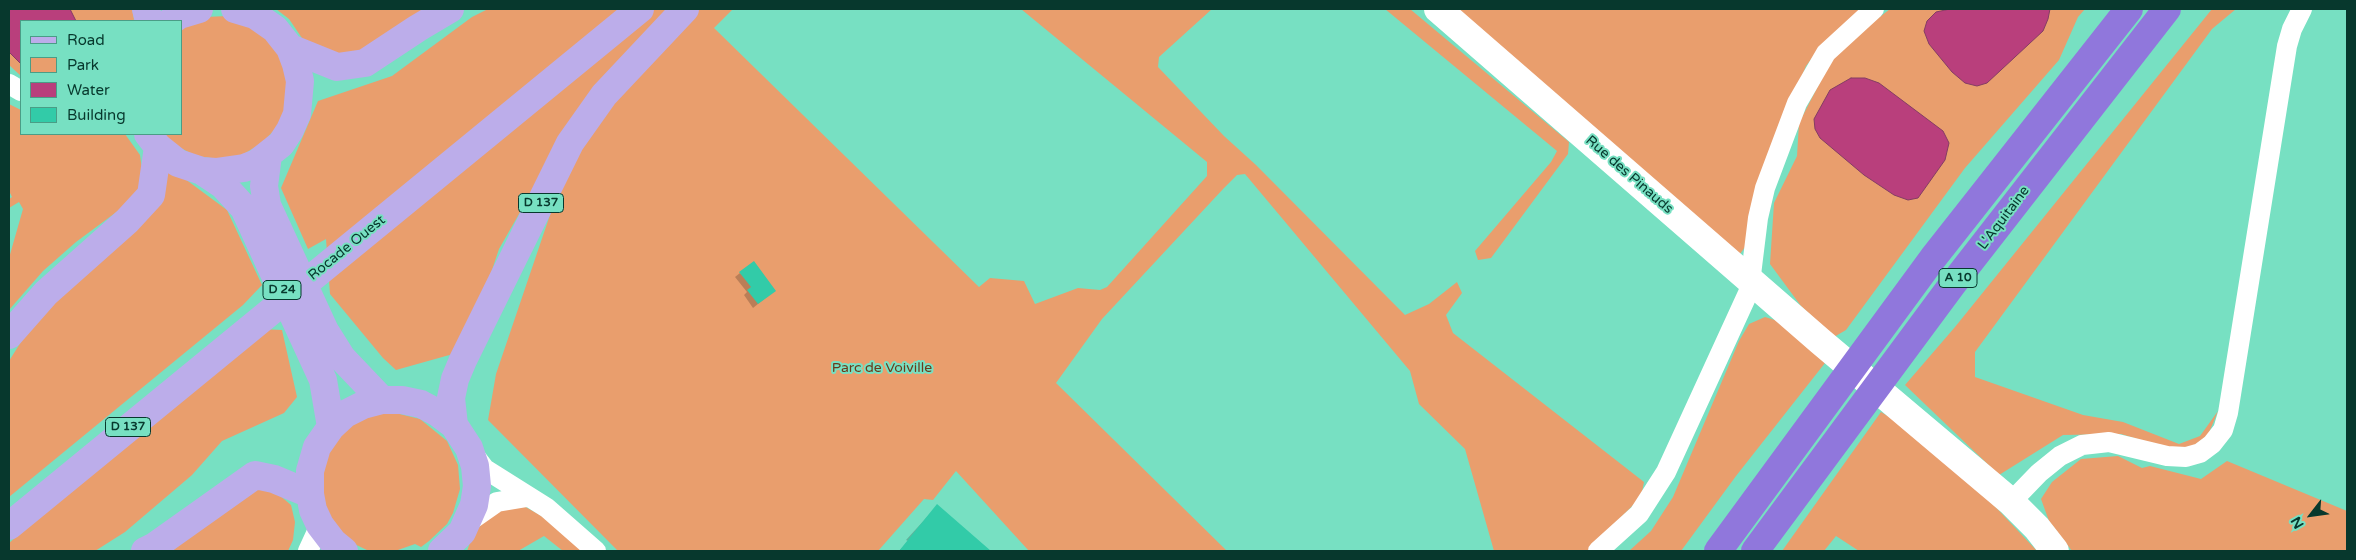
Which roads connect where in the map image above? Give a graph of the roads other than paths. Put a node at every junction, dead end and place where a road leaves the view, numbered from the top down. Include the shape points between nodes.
1 (199, 9) edge
2 (235, 9) edge
3 (450, 9) edge
4 (640, 9) edge
5 (685, 9) edge
6 (1438, 9) edge
7 (1874, 9) edge
8 (2130, 9) edge
9 (2167, 9) edge
10 (2302, 9) edge
11 (172, 20) edge
12 (290, 48) junction
13 (9, 84) edge
14 (20, 90) edge
15 (153, 140) edge
16 (268, 155) junction
17 (202, 171) junction
18 (1750, 280) junction
19 (9, 335) edge
20 (382, 400) junction
21 (454, 426) junction
22 (330, 427) junction
23 (469, 448) junction
24 (310, 494) junction
25 (527, 497) junction
26 (2010, 502) junction
27 (320, 525) junction
28 (9, 526) edge
29 (455, 542) edge
30 (145, 551) edge
31 (308, 551) edge
32 (344, 551) edge
33 (596, 551) edge
34 (1598, 551) edge
35 (1718, 551) edge
36 (1755, 551) edge
37 (2055, 551) edge

1 - 11 main road
2 - 12 main road via 255,15 275,29
3 - 12 main road via 365,63 337,67
4 - 28 main road, Rocade Ouest / D 137
5 - 21 main road, D 137 via 604,95 570,143 455,379 451,398
6 - 18 street, Rue des Pinauds
7 - 18 street via 1826,53 1797,103 1765,188
8 - 35 highway, A 10 via 1933,258
9 - 36 highway, L'Aquitaine / A 10 via 1958,277
10 - 26 street via 2287,46 2228,413 2222,430 2206,449 2186,458 2109,442 2082,445 2039,472
12 - 16 main road via 300,80 297,114 281,144
13 - 14 street
15 - 17 main road via 178,162
15 - 19 main road via 151,195 127,221 46,293
16 - 17 main road via 237,170
16 - 20 main road, D 24 via 264,186 267,205 326,331 342,358
17 - 22 main road, D 24 via 223,185 244,208 323,380
18 - 26 street, Rue des Pinauds
18 - 34 street via 1749,291 1666,472 1639,514
20 - 21 main road via 421,404
20 - 22 main road via 345,414
21 - 23 main road
22 - 24 main road via 317,447 310,470
23 - 25 street via 485,469
23 - 29 main road via 477,486 474,505
24 - 27 main road
24 - 30 main road via 255,475
25 - 29 street via 497,502
25 - 33 street via 547,508
26 - 37 street, Rue des Pinauds
27 - 31 street
27 - 32 main road

